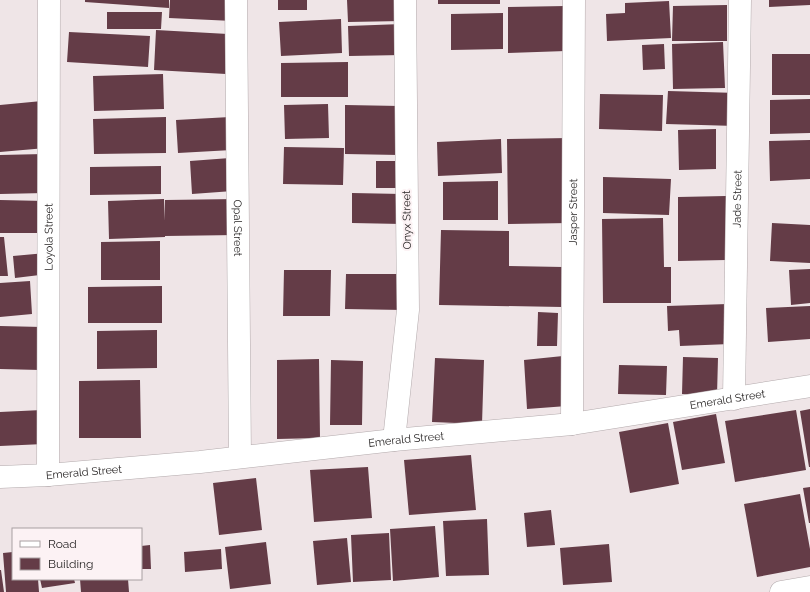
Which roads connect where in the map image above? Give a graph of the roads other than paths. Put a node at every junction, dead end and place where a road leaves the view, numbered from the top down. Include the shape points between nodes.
1 (49, 0) edge
2 (236, 0) edge
3 (405, 0) edge
4 (574, 0) edge
5 (740, 0) edge
6 (810, 386) edge
7 (734, 399) junction
8 (572, 424) junction
9 (394, 440) junction
10 (240, 457) junction
11 (48, 475) junction
12 (0, 477) edge
13 (810, 587) edge
14 (781, 592) edge

1 - 11 street, Loyola Street
2 - 10 street, Opal Street
3 - 9 street, Onyx Street via 408,310
4 - 8 street, Jasper Street
5 - 7 street, Jade Street
6 - 7 street, Emerald Street
7 - 8 street, Emerald Street
8 - 9 street, Emerald Street
9 - 10 street, Emerald Street
10 - 11 street, Emerald Street
11 - 12 street, Emerald Street
13 - 14 street

